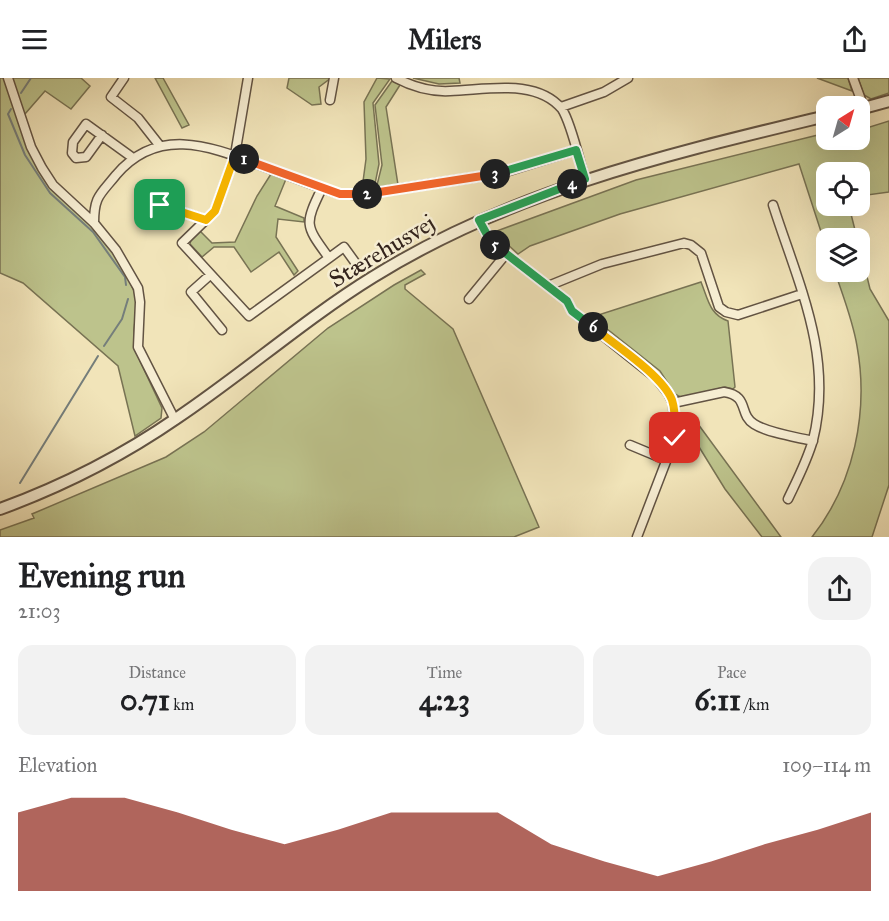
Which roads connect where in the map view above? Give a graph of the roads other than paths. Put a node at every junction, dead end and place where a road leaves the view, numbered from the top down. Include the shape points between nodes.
1 (8, 78) edge
2 (124, 78) edge
3 (248, 78) edge
4 (334, 78) edge
5 (396, 78) edge
6 (628, 78) edge
7 (853, 78) edge
8 (516, 80) edge
9 (858, 96) edge
10 (330, 100) dead end
11 (889, 100) edge
12 (870, 106) edge
13 (561, 107) junction
14 (816, 118) edge
15 (102, 135) dead end
16 (160, 146) junction
17 (576, 150) junction
18 (235, 155) junction
19 (134, 158) junction
20 (585, 179) junction
21 (322, 188) junction
22 (150, 194) dead end
23 (96, 200) junction
24 (75, 205) junction
25 (773, 205) dead end
26 (206, 220) junction
27 (479, 220) junction
28 (94, 223) junction
29 (506, 254) junction
30 (328, 258) junction
31 (357, 265) dead end
32 (210, 275) junction
33 (548, 286) junction
34 (802, 294) junction
35 (469, 299) dead end
36 (222, 330) dead end
37 (673, 403) junction
38 (176, 420) junction
39 (813, 441) junction
40 (630, 445) dead end
41 (666, 460) junction
42 (788, 499) dead end
43 (0, 509) edge
44 (637, 537) edge

1 - 24 street via 42,168 53,185
2 - 16 street via 111,97 138,118
3 - 18 street
4 - 10 street
5 - 8 street via 434,91
6 - 13 street via 604,92
7 - 9 street
8 - 13 street via 550,96
11 - 12 street
13 - 17 street
14 - 20 street, Stærehusvej
15 - 19 street
16 - 18 street via 184,143
16 - 19 street
17 - 20 street
17 - 21 street via 502,173 359,195
18 - 21 street
18 - 26 street via 215,211
19 - 23 street
20 - 27 street, Stærehusvej
21 - 30 street via 311,212 310,231
22 - 26 street via 160,205
23 - 24 street
23 - 28 street
24 - 28 street
25 - 34 street
26 - 32 street via 183,243
27 - 29 street via 491,242
27 - 38 street, Stærehusvej via 373,277
28 - 38 street via 138,288 138,347
29 - 33 street
29 - 35 street
30 - 31 street via 344,247
30 - 32 street via 249,316
32 - 36 street via 191,292
33 - 34 street via 602,264 684,243 700,253 719,307 726,312 738,315
33 - 37 street via 567,301 572,311 656,378
34 - 39 street via 819,366
37 - 39 street via 731,393 742,401 754,424
37 - 41 street via 675,438
38 - 43 street, Stærehusvej via 110,460
39 - 42 street
40 - 41 street
41 - 44 street

